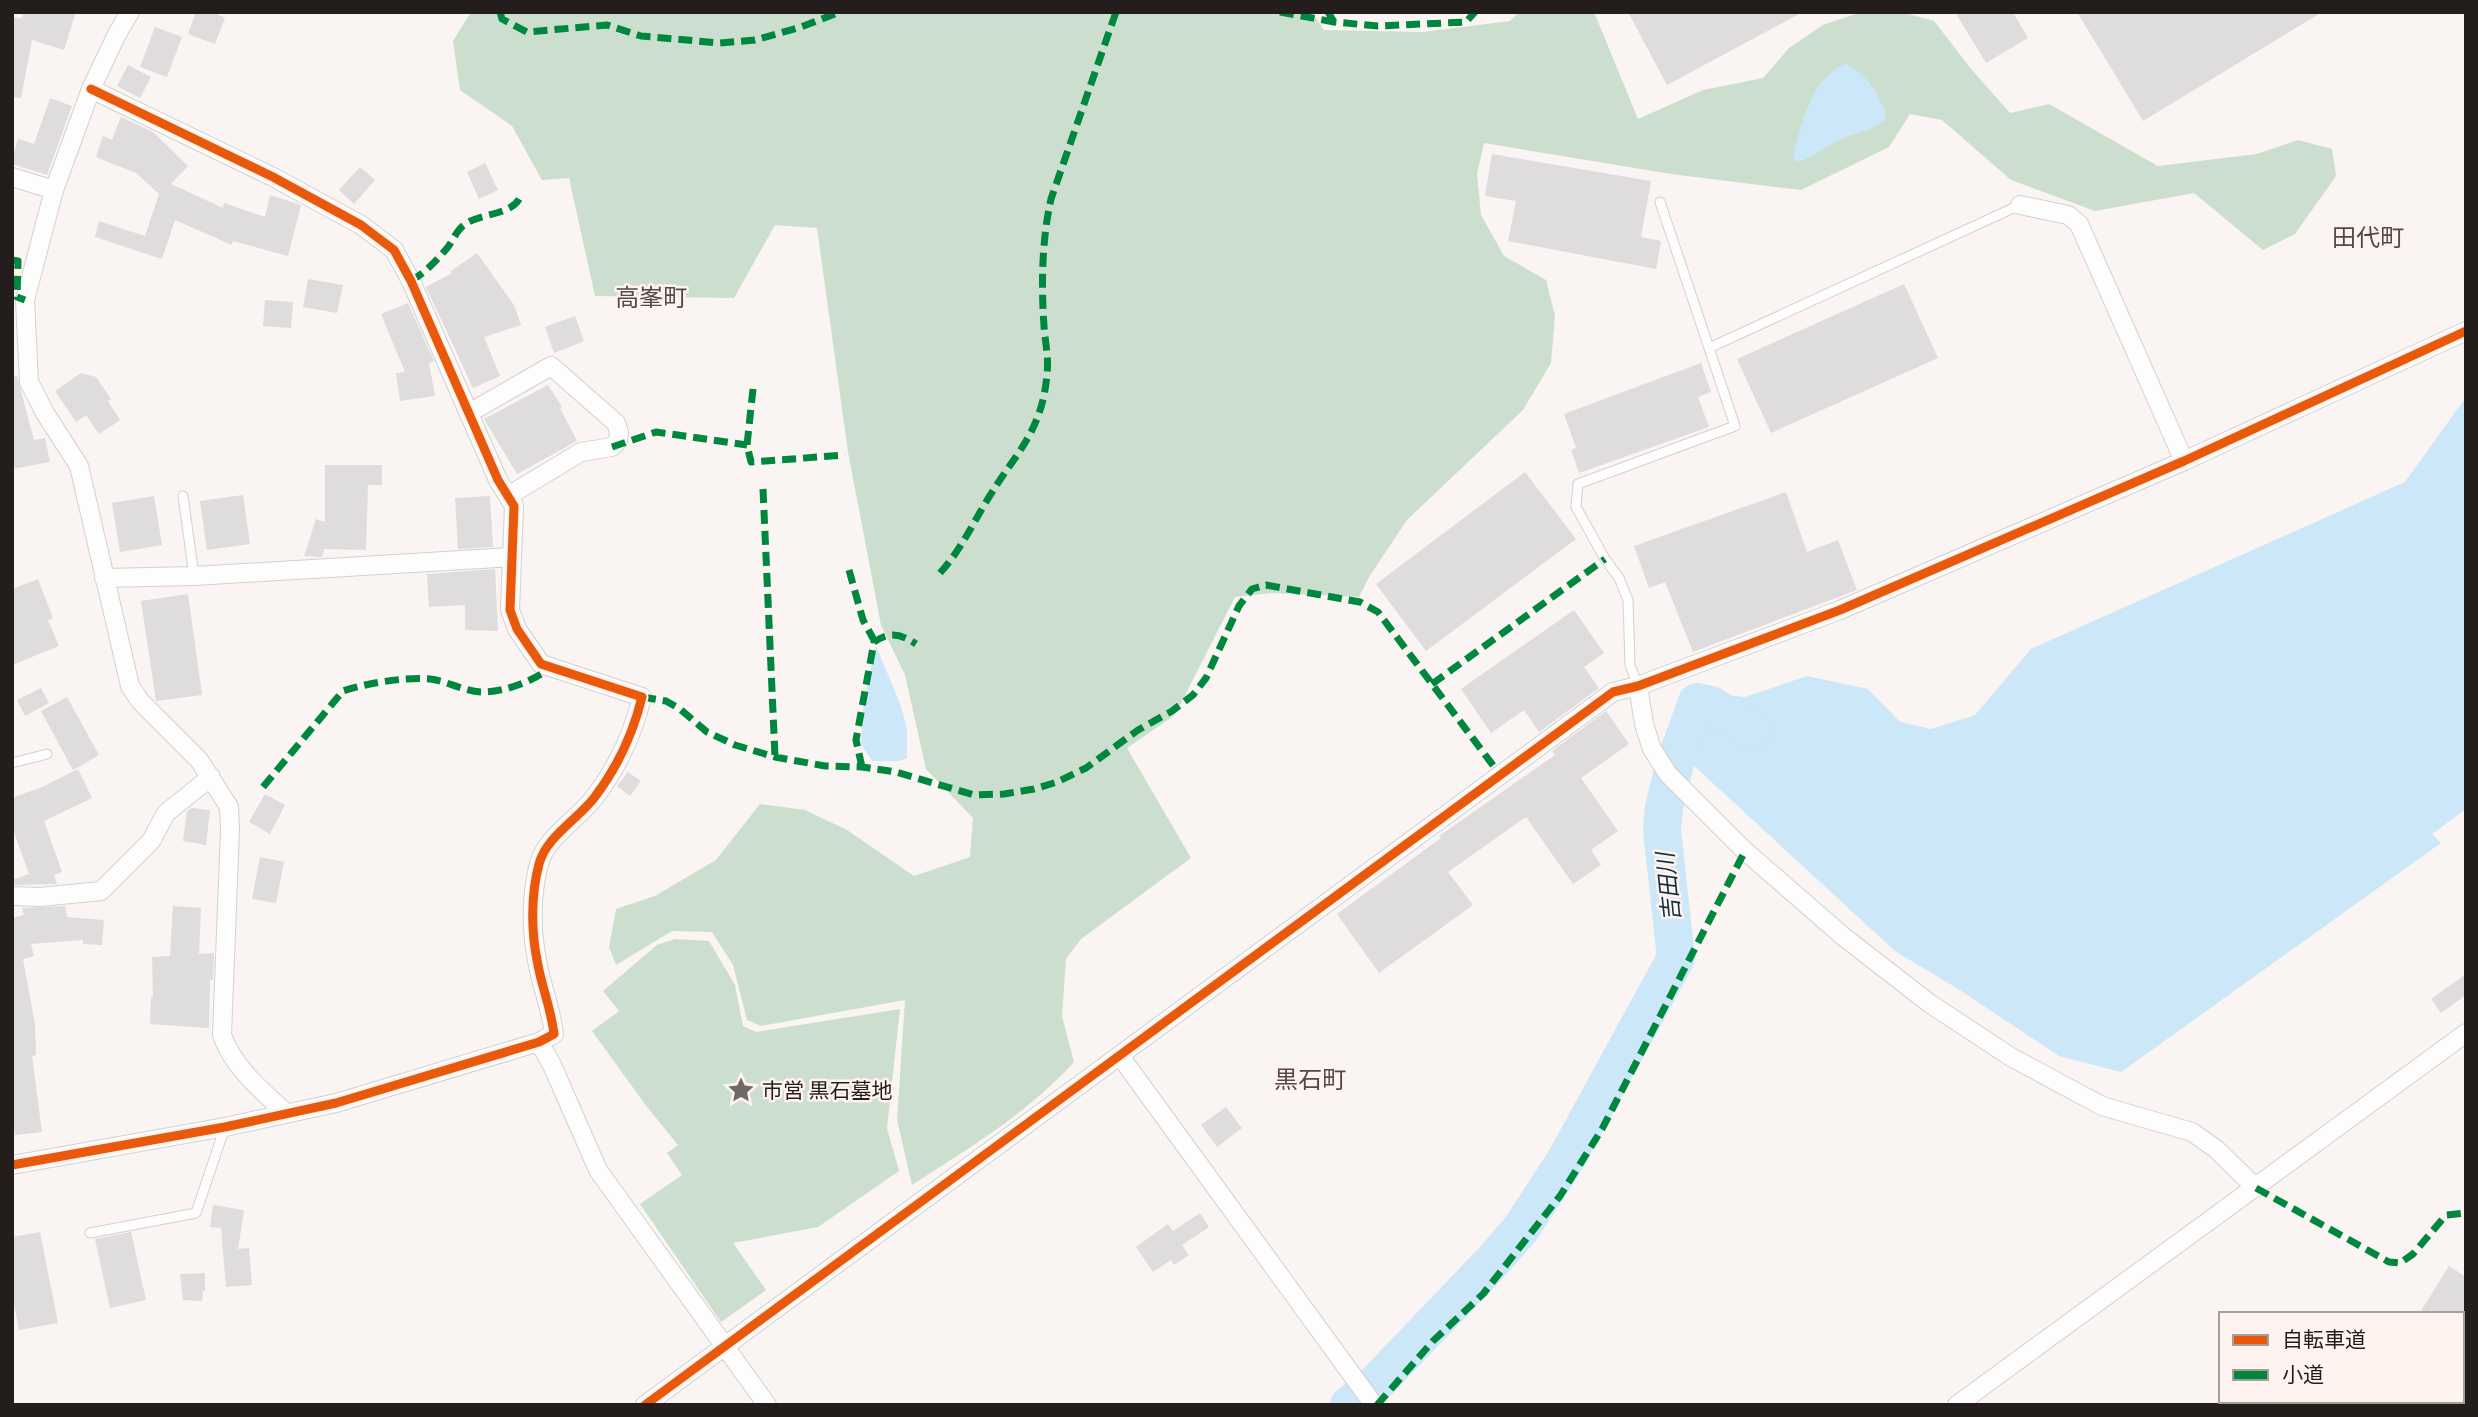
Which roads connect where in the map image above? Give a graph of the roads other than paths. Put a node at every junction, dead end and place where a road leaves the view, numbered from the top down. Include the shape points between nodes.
1 (130, 12) edge
2 (91, 89) junction
3 (12, 177) edge
4 (54, 190) junction
5 (1660, 202) dead end
6 (2020, 205) joint
7 (2466, 331) edge
8 (1709, 348) junction
9 (469, 413) junction
10 (2184, 461) junction
11 (183, 496) dead end
12 (508, 496) junction
13 (512, 557) junction
14 (194, 576) junction
15 (104, 578) junction
16 (1638, 686) junction
17 (47, 754) dead end
18 (12, 764) edge
19 (211, 778) junction
20 (12, 896) edge
21 (2466, 1033) edge
22 (538, 1042) junction
23 (1119, 1056) junction
24 (286, 1113) junction
25 (225, 1127) junction
26 (12, 1165) edge
27 (2256, 1188) junction
28 (90, 1233) dead end
29 (724, 1347) junction
30 (1963, 1403) edge
31 (645, 1405) edge
32 (767, 1405) edge
33 (1374, 1405) edge

1 - 2 street
2 - 4 street
2 - 9 street via 273,177 383,240 406,269
3 - 4 street
4 - 15 street via 25,300 29,382 79,466
5 - 8 lane
6 - 8 lane
6 - 10 street via 2068,215 2079,224
7 - 10 street
8 - 16 lane via 1735,426 1578,484 1576,507 1628,600 1630,665
9 - 12 street
9 - 12 street via 551,366 616,423 618,441 611,447 582,452
10 - 16 street via 1840,610
11 - 14 lane
12 - 13 street via 514,506
13 - 14 street
13 - 22 street via 510,611 541,664 642,697 624,752 577,817 544,850 539,864 534,938 554,1034
14 - 15 street
15 - 19 street via 135,695 185,744
16 - 23 street via 1613,692
16 - 27 street via 1652,749 1668,774 1745,851 1844,937 1929,1003 2011,1057 2102,1106 2192,1132
17 - 18 lane
19 - 20 street via 166,813 151,841 101,891
19 - 24 street via 229,807 230,830 222,1035 250,1079
21 - 27 street
22 - 24 street via 336,1103
22 - 29 street via 598,1170
23 - 29 street
23 - 33 street
24 - 25 street
25 - 26 street
25 - 28 lane via 196,1213
27 - 30 street
29 - 31 street
29 - 32 street

